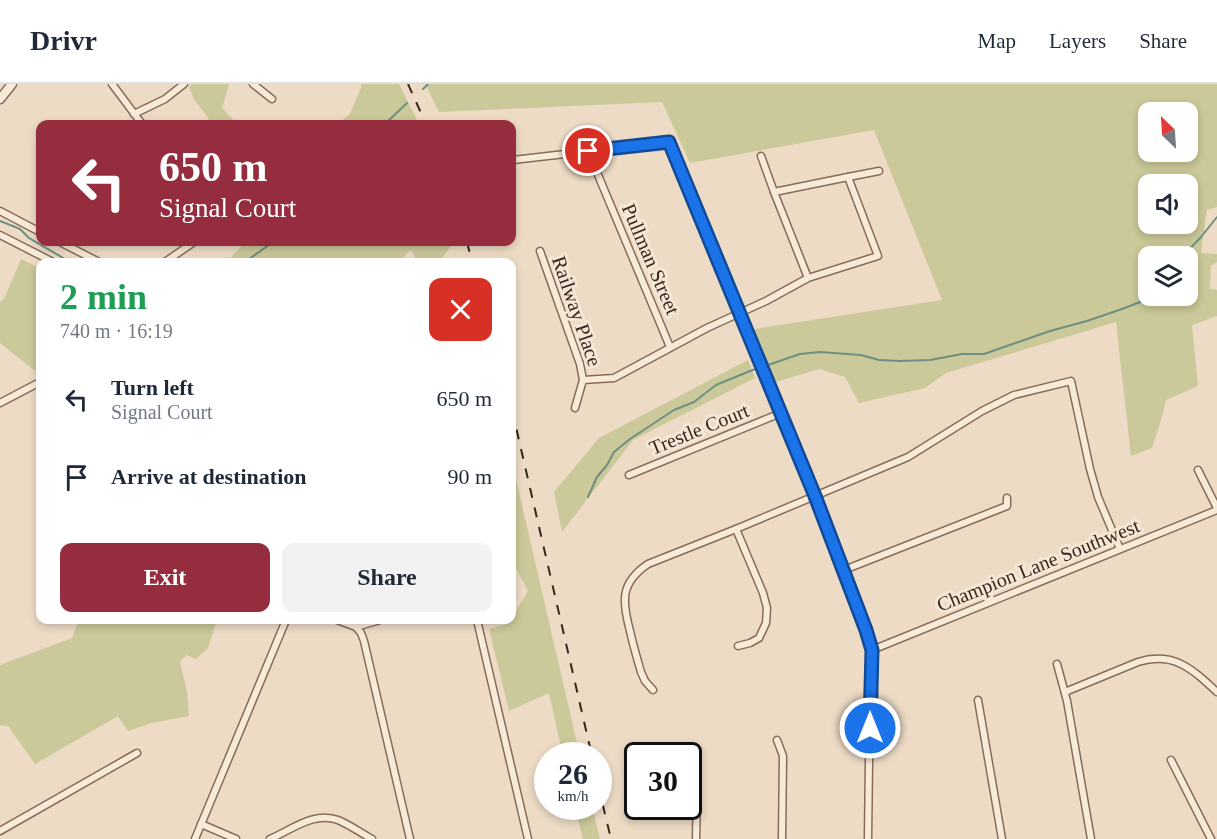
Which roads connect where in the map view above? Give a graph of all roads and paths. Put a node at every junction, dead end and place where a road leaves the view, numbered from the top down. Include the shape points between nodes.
1 (12, 84) edge
2 (112, 84) edge
3 (184, 84) edge
4 (253, 84) edge
5 (0, 99) edge
6 (273, 99) dead end
7 (134, 114) junction
8 (139, 120) edge
9 (588, 151) junction
10 (760, 156) dead end
11 (516, 160) edge
12 (879, 171) dead end
13 (848, 177) junction
14 (774, 192) junction
15 (0, 211) edge
16 (36, 230) edge
17 (0, 235) edge
18 (68, 246) edge
19 (188, 246) edge
20 (540, 252) dead end
21 (45, 258) edge
22 (91, 258) edge
23 (171, 258) edge
24 (808, 278) junction
25 (740, 314) junction
26 (670, 347) junction
27 (583, 380) junction
28 (36, 384) edge
29 (0, 403) edge
30 (575, 408) dead end
31 (781, 412) junction
32 (1198, 470) dead end
33 (629, 475) dead end
34 (815, 496) junction
35 (1007, 498) dead end
36 (1217, 509) edge
37 (736, 529) junction
38 (1120, 549) junction
39 (844, 570) junction
40 (284, 624) edge
41 (348, 624) edge
42 (366, 624) edge
43 (478, 624) edge
44 (356, 627) junction
45 (738, 646) dead end
46 (872, 650) junction
47 (1057, 664) dead end
48 (653, 690) dead end
49 (1065, 692) junction
50 (1217, 692) edge
51 (978, 700) dead end
52 (777, 740) dead end
53 (136, 753) dead end
54 (1171, 760) dead end
55 (696, 820) edge
56 (201, 825) junction
57 (0, 831) edge
58 (195, 839) edge
59 (236, 839) edge
60 (270, 839) edge
61 (372, 839) edge
62 (410, 839) edge
63 (528, 839) edge
64 (696, 839) edge
65 (783, 839) edge
66 (868, 839) edge
67 (1002, 839) edge
68 (1091, 839) edge
69 (1211, 839) edge

1 - 5 street
2 - 7 street
3 - 7 street via 165,99
4 - 6 street
7 - 8 street
9 - 11 street
9 - 25 street via 669,142
9 - 26 street, Pullman Street
10 - 14 street
12 - 13 street
13 - 14 street
13 - 24 street via 878,256
14 - 24 street
15 - 16 street
17 - 21 street
18 - 22 street
19 - 23 street
20 - 27 street, Railway Place
24 - 25 street
25 - 26 street
25 - 31 street
26 - 27 street via 614,378
27 - 30 street
28 - 29 street
31 - 33 street, Trestle Court
31 - 34 street
32 - 36 street
34 - 37 street
34 - 38 street via 908,457 1014,395 1071,381 1098,496
34 - 39 street
35 - 39 street via 1007,506
36 - 38 street, Champion Lane Southwest
37 - 45 street via 767,608 759,638
37 - 48 street via 648,564 629,583 624,609 641,672
38 - 46 street, Champion Lane Southwest
39 - 46 street
40 - 56 street
41 - 44 street
42 - 44 street
43 - 63 street
44 - 62 street via 364,640
46 - 66 street
47 - 49 street
49 - 50 street via 1138,662 1162,659 1186,665
49 - 68 street
51 - 67 street
52 - 65 street via 783,756
53 - 57 street
54 - 69 street
55 - 64 street
56 - 58 street
56 - 59 street
60 - 61 street via 308,821 324,818 339,820

